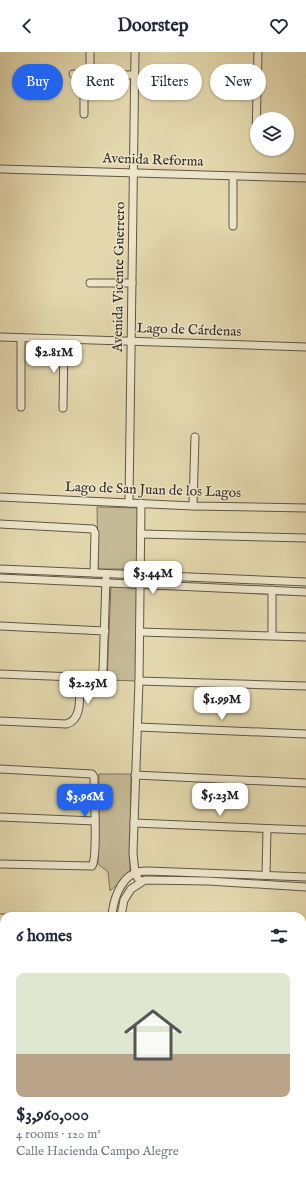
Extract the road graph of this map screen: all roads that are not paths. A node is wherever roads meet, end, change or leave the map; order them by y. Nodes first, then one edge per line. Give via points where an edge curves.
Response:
1 (90, 52) edge
2 (135, 52) edge
3 (258, 52) edge
4 (88, 64) edge
5 (129, 75) edge
6 (134, 75) junction
7 (85, 100) edge
8 (257, 112) edge
9 (84, 114) dead end
10 (0, 169) edge
11 (133, 173) junction
12 (233, 176) junction
13 (306, 178) edge
14 (233, 226) dead end
15 (90, 283) dead end
16 (132, 283) junction
17 (0, 337) edge
18 (22, 338) junction
19 (64, 340) junction
20 (131, 341) junction
21 (306, 347) edge
22 (21, 407) dead end
23 (63, 408) dead end
24 (195, 437) dead end
25 (0, 497) edge
26 (129, 503) junction
27 (141, 503) junction
28 (193, 506) junction
29 (306, 508) edge
30 (0, 524) edge
31 (141, 534) junction
32 (306, 538) edge
33 (0, 569) edge
34 (94, 573) junction
35 (106, 573) junction
36 (142, 575) junction
37 (0, 578) edge
38 (224, 578) junction
39 (306, 582) edge
40 (106, 583) junction
41 (141, 585) junction
42 (224, 588) junction
43 (272, 590) junction
44 (306, 592) edge
45 (0, 626) edge
46 (105, 631) junction
47 (140, 632) junction
48 (272, 635) junction
49 (306, 637) edge
50 (0, 674) edge
51 (79, 678) junction
52 (139, 681) junction
53 (306, 686) edge
54 (0, 721) edge
55 (138, 727) junction
56 (306, 734) edge
57 (0, 769) edge
58 (135, 775) junction
59 (306, 783) edge
60 (0, 818) edge
61 (95, 821) junction
62 (134, 823) junction
63 (267, 829) junction
64 (306, 830) edge
65 (0, 864) edge
66 (135, 873) junction
67 (227, 873) junction
68 (266, 875) junction
69 (306, 877) edge
70 (140, 882) junction
71 (228, 883) junction
72 (306, 887) edge
73 (113, 912) edge
74 (122, 912) edge

1 - 4 street
2 - 6 street, Avenida Vicente Guerrero
3 - 8 street
5 - 6 street
6 - 11 street, Avenida Vicente Guerrero
7 - 9 street
10 - 11 street, Avenida Reforma
11 - 12 street, Avenida Reforma
11 - 16 street, Avenida Vicente Guerrero
12 - 13 street, Avenida Reforma
12 - 14 street
15 - 16 street
16 - 20 street, Avenida Vicente Guerrero
17 - 18 street, Lago de Cárdenas
18 - 19 street, Lago de Cárdenas
18 - 22 street
19 - 20 street, Lago de Cárdenas
19 - 23 street
20 - 21 street, Lago de Cárdenas
20 - 26 street, Avenida Vicente Guerrero
24 - 28 street
25 - 26 street, Lago de San Juan de los Lagos
26 - 27 street, Lago de San Juan de los Lagos
27 - 28 street, Lago de San Juan de los Lagos
27 - 31 street
28 - 29 street, Lago de San Juan de los Lagos
30 - 34 street via 92,529
31 - 32 street
31 - 36 street
33 - 34 street
34 - 35 street
35 - 36 street
35 - 40 street
36 - 38 street
36 - 41 street
37 - 40 street
38 - 39 street
38 - 42 street
40 - 41 street
40 - 46 street
41 - 42 street
41 - 47 street
42 - 43 street
43 - 44 street
43 - 48 street
45 - 46 street
46 - 51 street via 103,670 100,678
47 - 48 street
47 - 52 street
48 - 49 street
50 - 51 street
51 - 54 street via 78,716 73,722 66,724
52 - 53 street
52 - 55 street
55 - 56 street
55 - 58 street
57 - 61 street via 89,772 94,777
58 - 59 street
58 - 62 street
60 - 61 street
61 - 65 street via 94,859 91,866
62 - 63 street
62 - 66 street
63 - 64 street
63 - 68 street
66 - 67 street
66 - 70 street
66 - 73 street via 116,895
67 - 68 street
67 - 71 street
68 - 69 street
70 - 71 street via 150,879
70 - 74 street via 124,900
71 - 72 street

